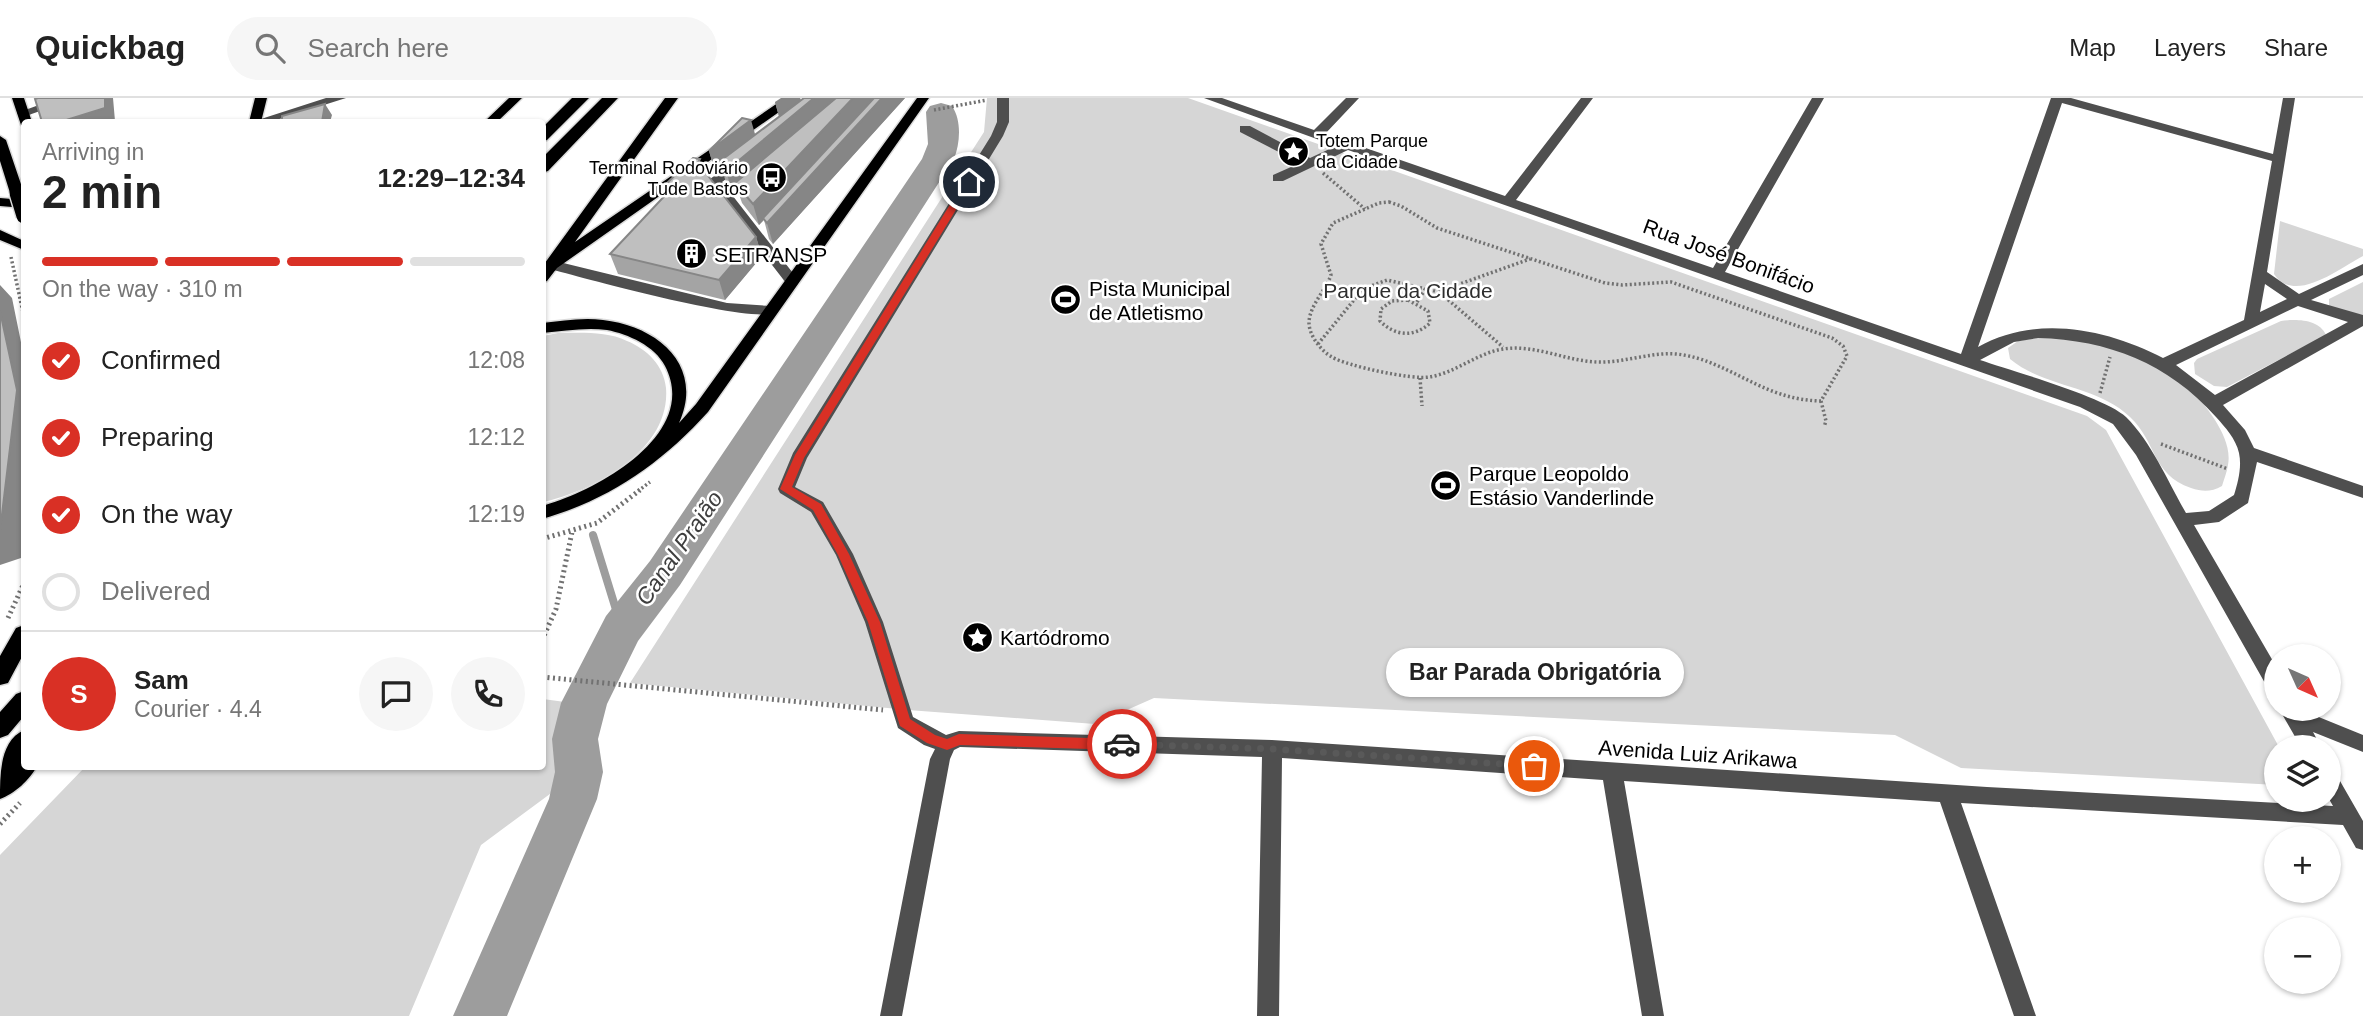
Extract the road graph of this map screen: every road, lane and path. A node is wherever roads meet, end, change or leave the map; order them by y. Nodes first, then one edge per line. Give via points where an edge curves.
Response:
1 (18, 98) edge
2 (71, 98) edge
3 (261, 98) edge
4 (340, 98) edge
5 (516, 98) edge
6 (581, 98) edge
7 (610, 98) edge
8 (672, 98) edge
9 (793, 98) edge
10 (923, 98) edge
11 (1003, 98) edge
12 (1210, 98) edge
13 (1353, 98) edge
14 (1587, 98) edge
15 (1818, 98) edge
16 (2057, 98) edge
17 (2289, 98) edge
18 (25, 118) edge
19 (258, 119) edge
20 (267, 119) edge
21 (493, 119) edge
22 (546, 133) edge
23 (1317, 134) junction
24 (0, 140) edge
25 (1349, 145) junction
26 (759, 148) edge
27 (2278, 159) junction
28 (1310, 163) junction
29 (546, 164) edge
30 (21, 199) edge
31 (1508, 201) junction
32 (0, 202) edge
33 (1365, 209) junction
34 (2, 235) edge
35 (21, 244) edge
36 (1530, 259) junction
37 (2363, 269) edge
38 (547, 271) edge
39 (2260, 274) junction
40 (1716, 276) junction
41 (790, 280) junction
42 (1426, 288) junction
43 (1439, 292) junction
44 (2299, 301) junction
45 (1416, 302) junction
46 (21, 306) edge
47 (770, 311) junction
48 (2363, 321) edge
49 (2251, 324) junction
50 (546, 328) edge
51 (1974, 337) junction
52 (2114, 343) junction
53 (1318, 344) junction
54 (1994, 344) junction
55 (1503, 347) junction
56 (1965, 363) junction
57 (2164, 364) junction
58 (1420, 378) junction
59 (1821, 401) junction
60 (2214, 402) junction
61 (1422, 406) dead end
62 (2095, 408) junction
63 (1824, 427) dead end
64 (2128, 431) junction
65 (2247, 452) junction
66 (648, 457) junction
67 (2248, 477) junction
68 (2363, 492) edge
69 (546, 512) edge
70 (2184, 520) junction
71 (572, 532) dead end
72 (21, 590) edge
73 (8, 618) dead end
74 (546, 631) edge
75 (21, 639) edge
76 (2264, 663) edge
77 (0, 677) edge
78 (546, 677) edge
79 (21, 704) edge
80 (2310, 721) edge
81 (905, 722) junction
82 (0, 728) edge
83 (953, 742) junction
84 (21, 744) edge
85 (2363, 744) edge
86 (1272, 749) junction
87 (0, 769) edge
88 (21, 770) edge
89 (1612, 771) junction
90 (0, 788) edge
91 (1947, 792) junction
92 (2341, 802) edge
93 (2349, 816) junction
94 (2363, 841) edge
95 (891, 1016) edge
96 (1268, 1016) edge
97 (1653, 1016) edge
98 (2025, 1016) edge

1 - 18 main road
2 - 18 street
3 - 19 main road
4 - 20 street
5 - 21 main road
6 - 22 highway
7 - 29 highway
8 - 38 main road
9 - 38 main road
10 - 41 main road
11 - 81 street via 1003,122 997,136 799,457 786,489 817,507 844,554 874,622
12 - 23 street, Rua José Bonifácio
13 - 23 street
14 - 31 street
15 - 40 street
16 - 27 street
16 - 51 street
17 - 27 street
23 - 25 street, Rua José Bonifácio
24 - 30 main road
25 - 28 street
25 - 31 street, Rua José Bonifácio
26 - 41 street via 714,181 763,234
27 - 39 street
28 - 28 street via 1283,175 1245,129
28 - 33 path
30 - 32 main road
31 - 40 street, Rua José Bonifácio
33 - 36 path via 1396,203 1437,228
33 - 53 path via 1333,223 1322,238 1331,279 1308,318
34 - 35 main road
34 - 46 path
36 - 43 path
36 - 59 path via 1613,285 1671,282 1832,338 1847,356
37 - 44 street
38 - 47 street via 727,308
39 - 44 street
39 - 49 street
40 - 56 street, Rua José Bonifácio
41 - 47 main road
42 - 43 path
42 - 45 path
42 - 53 path via 1393,280 1371,284
43 - 55 path
44 - 48 street
44 - 49 street
45 - 45 path via 1385,304 1380,321 1391,331 1419,332 1431,317
47 - 66 main road via 702,408
48 - 60 street
49 - 57 street
50 - 66 main road via 606,325 639,334 663,351 678,374 680,401 669,430
51 - 54 street
51 - 56 street
52 - 54 street via 2085,335 2035,332
52 - 57 street
52 - 62 path
53 - 58 path via 1331,357
54 - 56 street
55 - 58 path
55 - 59 path via 1598,362 1651,354 1683,355 1776,397
56 - 62 street, Rua José Bonifácio
57 - 60 street
58 - 61 path
59 - 63 path
60 - 65 street
62 - 64 street, Rua José Bonifácio via 2119,420
64 - 67 path
64 - 70 street, Rua José Bonifácio
65 - 67 street
65 - 68 street
66 - 69 main road via 597,494
67 - 70 street via 2242,499 2213,517
70 - 76 street, Rua José Bonifácio
71 - 74 path via 556,609
72 - 73 path
75 - 77 highway
78 - 81 path via 888,711
79 - 82 highway
80 - 85 street
81 - 83 street via 931,739
83 - 86 street, Avenida Luiz Arikawa
83 - 95 street via 940,759
84 - 87 highway
86 - 89 street, Avenida Luiz Arikawa
86 - 96 street
88 - 90 highway
89 - 91 street, Avenida Luiz Arikawa
89 - 97 street
91 - 93 street, Avenida Luiz Arikawa
91 - 98 street
92 - 93 street
93 - 94 street

